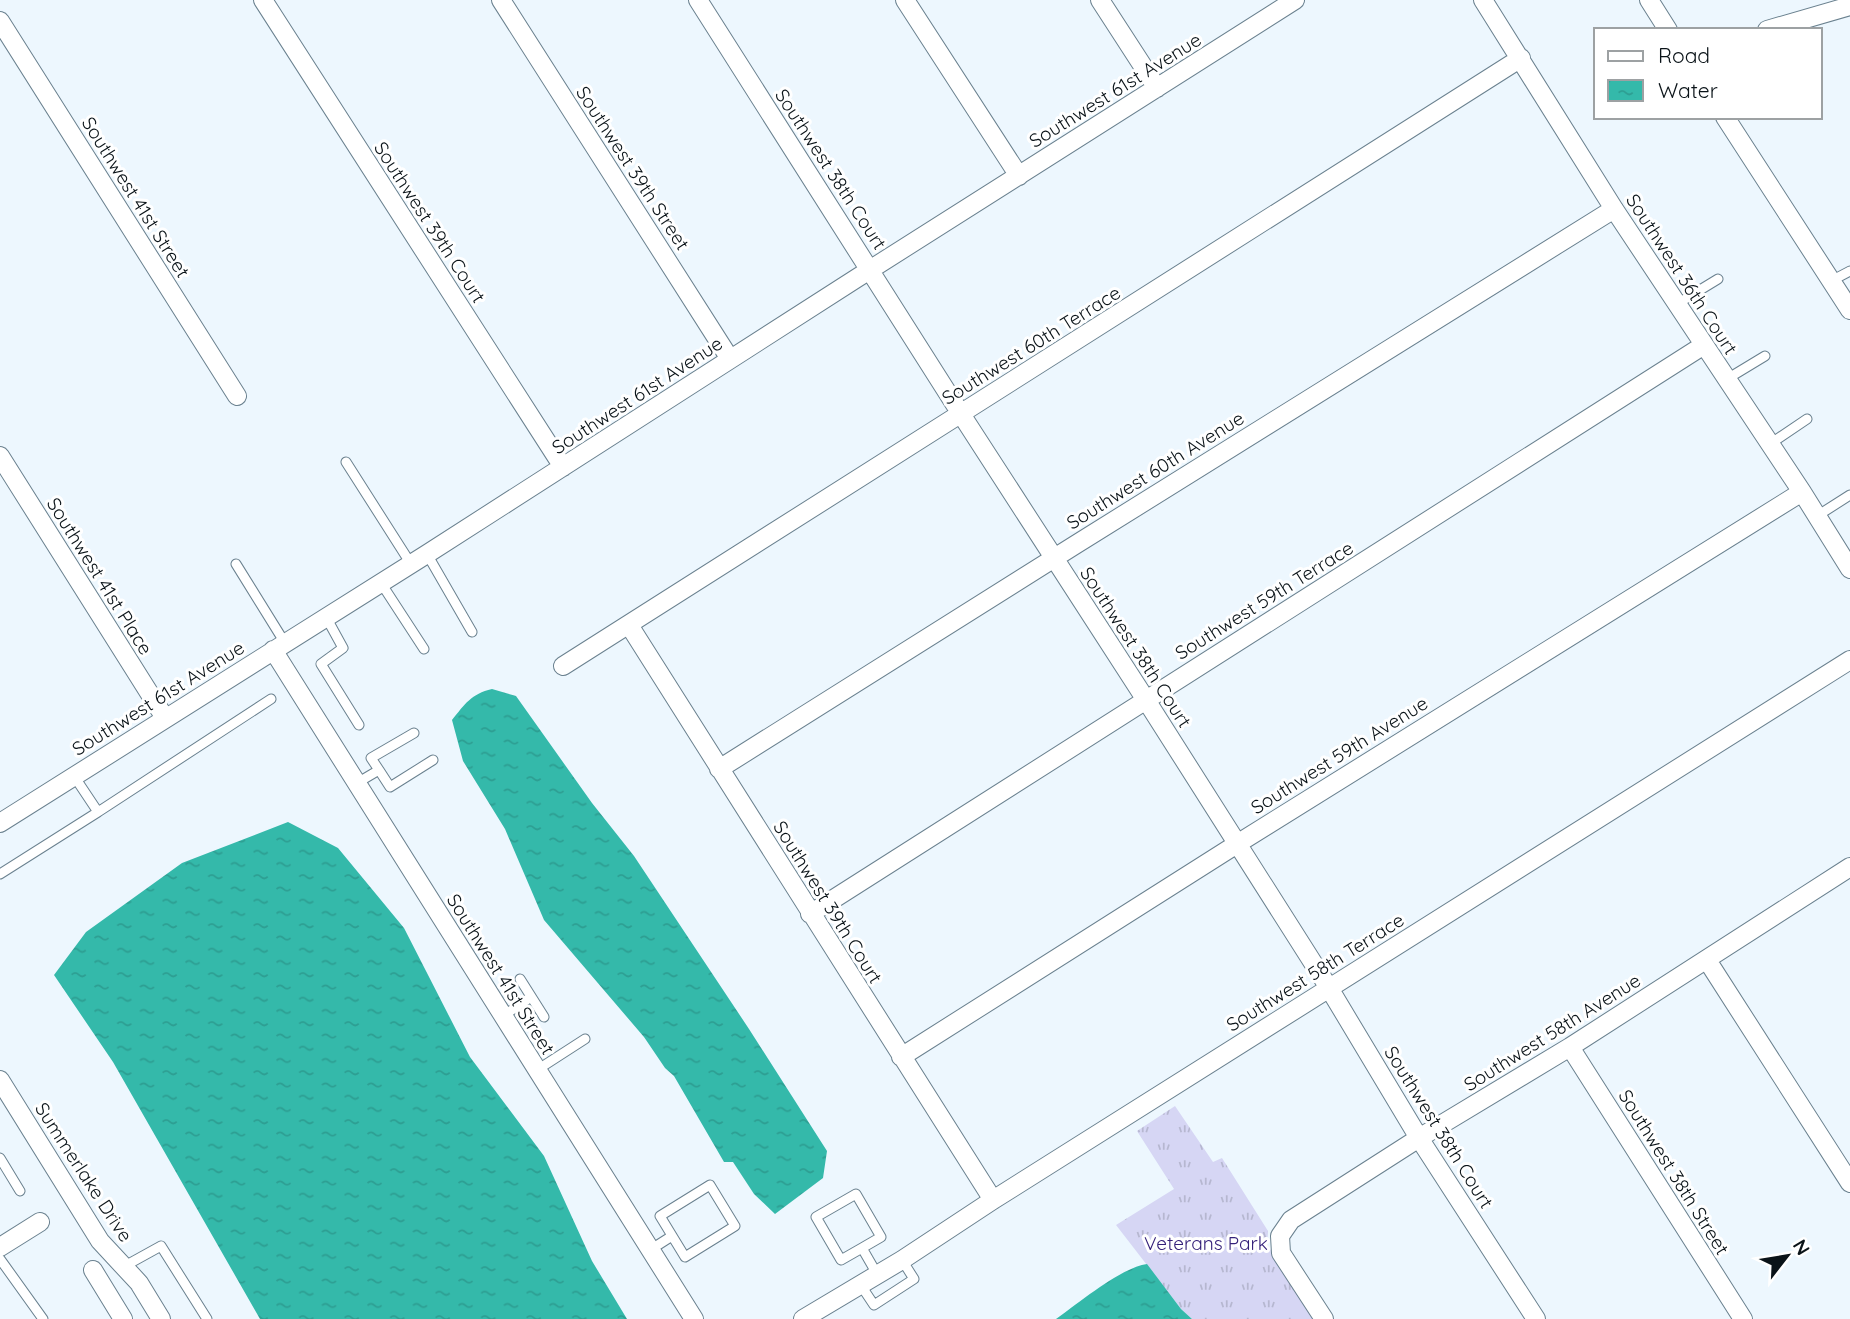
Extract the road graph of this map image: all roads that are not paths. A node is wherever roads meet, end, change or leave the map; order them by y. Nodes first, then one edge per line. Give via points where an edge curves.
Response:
1 (263, 0) edge
2 (501, 0) edge
3 (698, 0) edge
4 (905, 0) edge
5 (1100, 0) edge
6 (1483, 0) edge
7 (1649, 0) edge
8 (1292, 1) edge
9 (1850, 6) edge
10 (0, 21) edge
11 (1667, 28) edge
12 (1774, 28) edge
13 (1521, 58) junction
14 (1157, 88) junction
15 (1726, 119) edge
16 (1019, 176) junction
17 (1614, 209) junction
18 (870, 270) junction
19 (1850, 271) edge
20 (1718, 279) dead end
21 (1831, 281) junction
22 (1677, 304) junction
23 (1850, 310) edge
24 (1704, 345) junction
25 (1765, 356) dead end
26 (730, 359) junction
27 (1727, 379) junction
28 (237, 397) dead end
29 (961, 414) junction
30 (1807, 419) dead end
31 (1770, 444) junction
32 (0, 456) edge
33 (346, 462) dead end
34 (563, 467) junction
35 (1802, 492) junction
36 (1850, 495) edge
37 (1817, 516) junction
38 (427, 554) junction
39 (1054, 558) junction
40 (1847, 558) edge
41 (236, 564) dead end
42 (411, 564) junction
43 (381, 583) junction
44 (326, 617) junction
45 (629, 625) junction
46 (472, 632) dead end
47 (279, 646) junction
48 (424, 649) dead end
49 (1850, 660) edge
50 (563, 666) dead end
51 (271, 699) dead end
52 (1146, 700) junction
53 (165, 718) junction
54 (359, 725) dead end
55 (414, 733) dead end
56 (433, 760) dead end
57 (719, 769) junction
58 (379, 770) junction
59 (74, 776) junction
60 (357, 783) junction
61 (98, 812) junction
62 (0, 823) edge
63 (1237, 844) junction
64 (1849, 870) edge
65 (0, 874) edge
66 (810, 914) junction
67 (1707, 960) junction
68 (520, 979) dead end
69 (1329, 988) junction
70 (531, 997) junction
71 (503, 1016) junction
72 (544, 1017) dead end
73 (585, 1039) dead end
74 (1570, 1047) junction
75 (901, 1057) junction
76 (537, 1070) junction
77 (0, 1080) edge
78 (1419, 1138) junction
79 (0, 1158) edge
80 (1850, 1183) edge
81 (20, 1191) dead end
82 (993, 1200) junction
83 (40, 1222) dead end
84 (672, 1236) junction
85 (0, 1247) edge
86 (862, 1248) junction
87 (650, 1250) junction
88 (0, 1259) edge
89 (902, 1260) junction
90 (124, 1267) junction
91 (93, 1270) dead end
92 (877, 1274) junction
93 (860, 1284) junction
94 (807, 1318) edge
95 (43, 1319) edge
96 (123, 1319) edge
97 (161, 1319) edge
98 (207, 1319) edge
99 (694, 1319) edge
100 (1324, 1319) edge
101 (1536, 1319) edge
102 (1743, 1319) edge

1 - 34 street, Southwest 39th Court
2 - 26 street, Southwest 39th Street
3 - 18 street, Southwest 38th Court
4 - 16 street
5 - 14 street
6 - 13 street, Southwest 36th Court
7 - 11 street
8 - 14 street, Southwest 61st Avenue
9 - 12 street
10 - 28 street, Southwest 41st Street
13 - 17 street, Southwest 36th Court
13 - 29 street, Southwest 60th Terrace
14 - 16 street, Southwest 61st Avenue
15 - 21 street
16 - 18 street, Southwest 61st Avenue
17 - 22 street, Southwest 36th Court
17 - 39 street, Southwest 60th Avenue
18 - 26 street, Southwest 61st Avenue
18 - 29 street, Southwest 38th Court
19 - 21 lane
20 - 22 lane
21 - 23 street
22 - 24 street, Southwest 36th Court
24 - 27 street, Southwest 36th Court
24 - 52 street, Southwest 59th Terrace
25 - 27 lane
26 - 34 street, Southwest 61st Avenue
27 - 31 street, Southwest 36th Court
29 - 39 street, Southwest 38th Court
29 - 45 street, Southwest 60th Terrace
30 - 31 lane
31 - 35 street, Southwest 36th Court
32 - 53 street, Southwest 41st Place
33 - 42 lane
34 - 38 street, Southwest 61st Avenue
35 - 37 street, Southwest 36th Court
35 - 63 street, Southwest 59th Avenue
36 - 37 lane
37 - 40 street, Southwest 36th Court
38 - 42 street, Southwest 61st Avenue
38 - 46 lane
39 - 52 street, Southwest 38th Court
39 - 57 street, Southwest 60th Avenue
41 - 47 lane
42 - 43 street, Southwest 61st Avenue
43 - 44 street, Southwest 61st Avenue
43 - 48 lane
44 - 47 street, Southwest 61st Avenue
44 - 54 lane via 343,648 321,664
45 - 50 street, Southwest 60th Terrace
45 - 57 street, Southwest 39th Court
47 - 53 street, Southwest 61st Avenue
47 - 60 street, Southwest 41st Street
49 - 69 street, Southwest 58th Terrace
51 - 61 lane
52 - 63 street, Southwest 38th Court
52 - 66 street, Southwest 59th Terrace
53 - 59 street, Southwest 61st Avenue
55 - 58 lane via 371,758
56 - 58 lane via 390,787
57 - 66 street, Southwest 39th Court
58 - 60 lane
59 - 61 lane
59 - 62 street, Southwest 61st Avenue
60 - 71 street, Southwest 41st Street
61 - 65 lane
63 - 69 street, Southwest 38th Court
63 - 75 street, Southwest 59th Avenue
64 - 67 street, Southwest 58th Avenue
66 - 75 street, Southwest 39th Court
67 - 74 street, Southwest 58th Avenue
67 - 80 street
68 - 70 lane
69 - 78 street, Southwest 38th Court
69 - 82 street, Southwest 58th Terrace
70 - 71 lane
70 - 72 lane
71 - 76 street, Southwest 41st Street
73 - 76 lane
74 - 78 street, Southwest 58th Avenue
74 - 102 street, Southwest 38th Street
75 - 82 street, Southwest 39th Court
76 - 87 street, Southwest 41st Street
77 - 90 street, Summerlake Drive via 100,1241
78 - 100 street, Southwest 58th Avenue via 1291,1220 1280,1236 1281,1253
78 - 101 street, Southwest 38th Court
79 - 81 lane
82 - 89 street, Southwest 58th Terrace
83 - 85 street
84 - 84 lane via 660,1216 710,1185 735,1226 685,1257
84 - 87 lane
86 - 86 lane via 841,1261 816,1217 856,1194 881,1237
86 - 92 lane
87 - 99 street, Southwest 41st Street
88 - 95 lane
89 - 92 street, Southwest 58th Terrace
89 - 93 lane via 914,1279 874,1305
90 - 97 street, Summerlake Drive
90 - 98 lane via 161,1246
91 - 96 street
92 - 93 street, Southwest 58th Terrace
93 - 94 street, Southwest 58th Terrace

